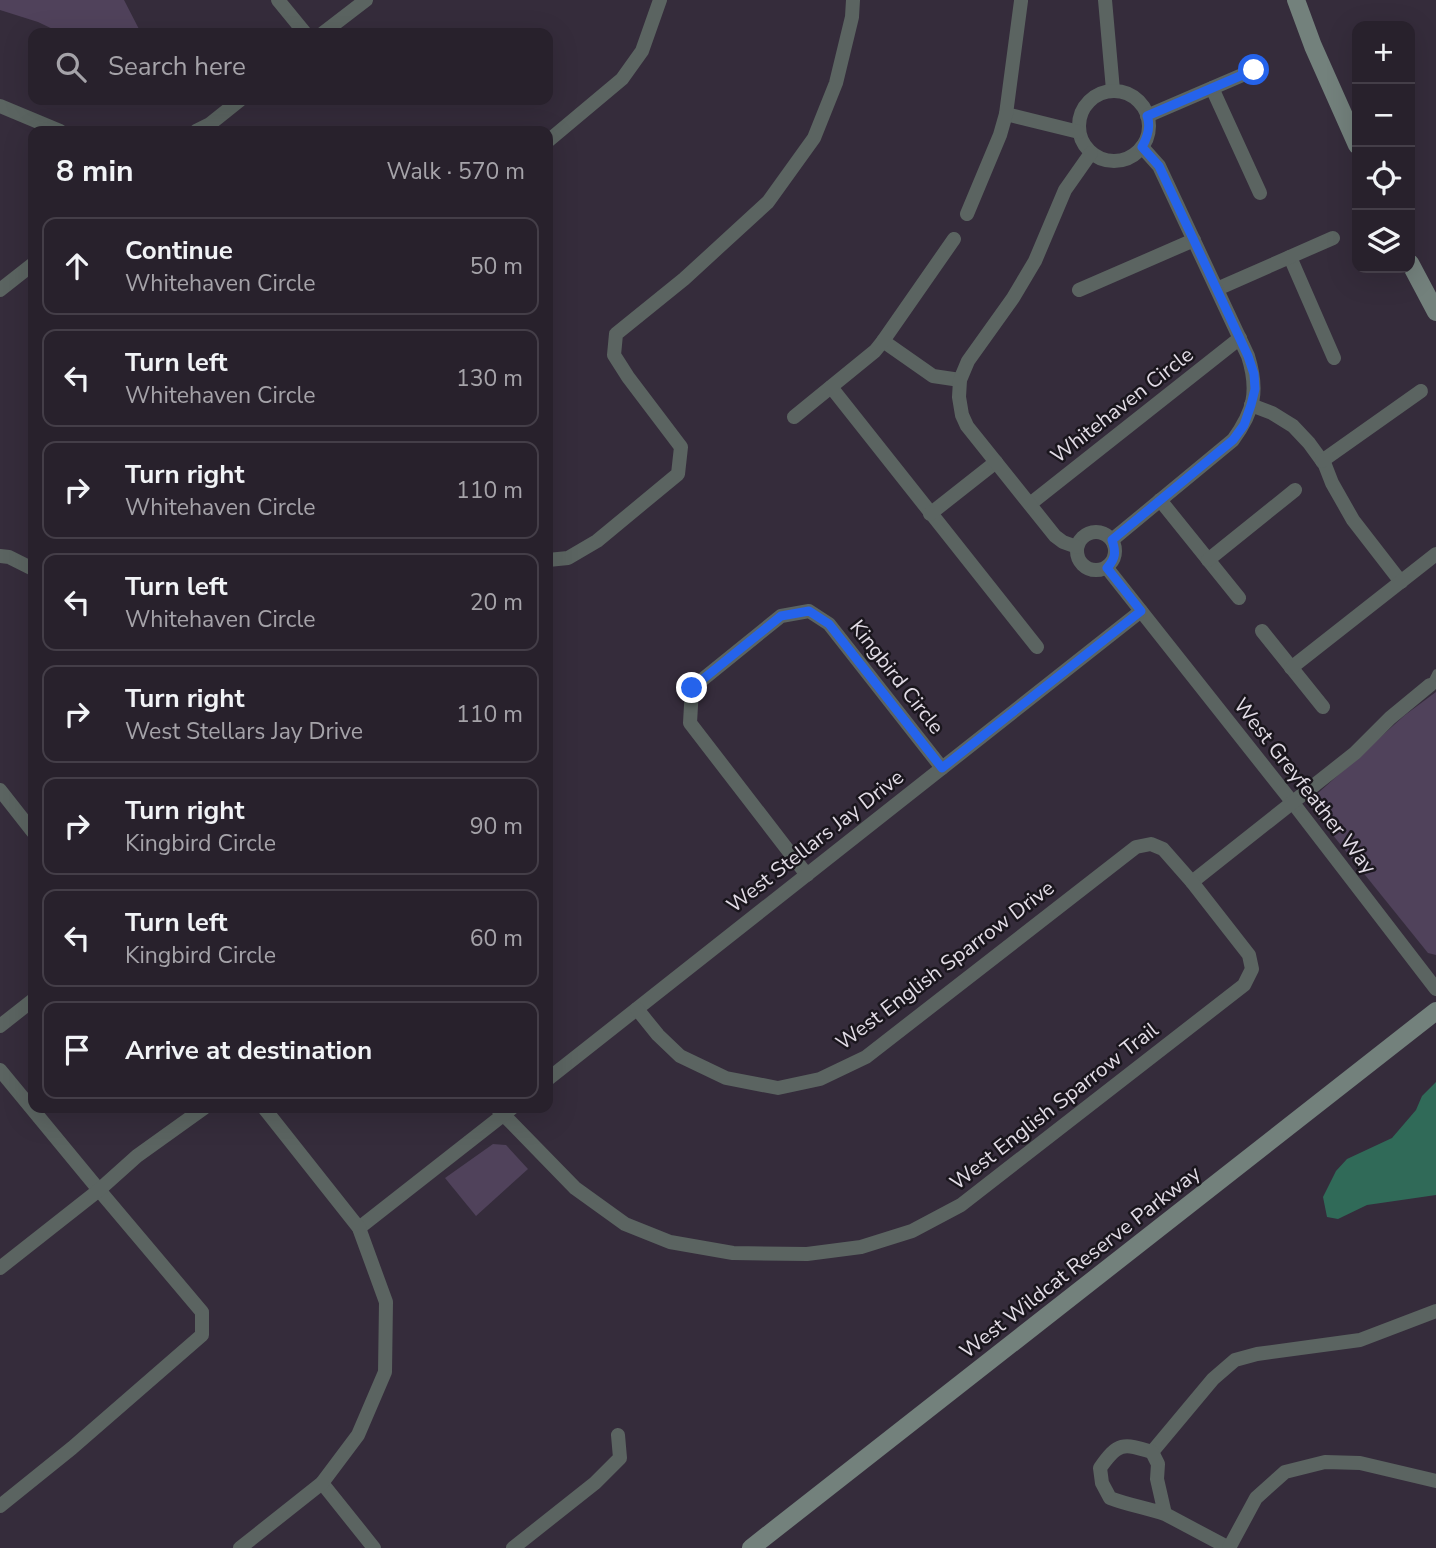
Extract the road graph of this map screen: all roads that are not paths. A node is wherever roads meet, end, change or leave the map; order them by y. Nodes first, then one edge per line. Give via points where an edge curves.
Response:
1 (278, 0) edge
2 (366, 0) edge
3 (660, 0) edge
4 (853, 0) edge
5 (1105, 0) edge
6 (1296, 0) edge
7 (1021, 1) edge
8 (301, 28) edge
9 (330, 28) edge
10 (1254, 70) dead end
11 (1212, 88) junction
12 (1113, 90) junction
13 (234, 105) edge
14 (0, 106) edge
15 (1006, 114) junction
16 (1147, 116) junction
17 (49, 126) edge
18 (206, 126) edge
19 (1079, 132) junction
20 (1352, 134) edge
21 (553, 137) edge
22 (1142, 147) junction
23 (1091, 153) junction
24 (1260, 193) dead end
25 (967, 214) dead end
26 (1333, 238) dead end
27 (954, 239) dead end
28 (1194, 240) junction
29 (1290, 257) junction
30 (28, 268) edge
31 (1415, 272) edge
32 (1217, 289) junction
33 (0, 290) edge
34 (1079, 290) dead end
35 (1436, 312) edge
36 (1240, 338) junction
37 (883, 341) junction
38 (1334, 358) dead end
39 (960, 380) junction
40 (831, 387) junction
41 (1421, 391) dead end
42 (1251, 405) junction
43 (794, 417) dead end
44 (1322, 461) junction
45 (996, 462) junction
46 (1295, 490) dead end
47 (1160, 500) junction
48 (1030, 505) junction
49 (930, 514) junction
50 (1112, 540) junction
51 (1077, 547) junction
52 (1436, 554) edge
53 (0, 556) edge
54 (553, 560) edge
55 (1208, 560) junction
56 (28, 566) edge
57 (1107, 568) junction
58 (1401, 582) junction
59 (1239, 598) dead end
60 (1141, 611) junction
61 (1262, 632) dead end
62 (1037, 647) dead end
63 (1291, 667) junction
64 (1433, 679) edge
65 (1322, 707) dead end
66 (942, 768) junction
67 (0, 790) edge
68 (1293, 803) junction
69 (28, 826) edge
70 (807, 875) junction
71 (1192, 882) junction
72 (1436, 989) edge
73 (28, 1004) edge
74 (637, 1009) junction
75 (1436, 1011) edge
76 (0, 1026) edge
77 (0, 1070) edge
78 (553, 1075) edge
79 (28, 1104) edge
80 (35, 1113) edge
81 (197, 1113) edge
82 (268, 1113) edge
83 (500, 1113) edge
84 (507, 1113) edge
85 (99, 1190) junction
86 (359, 1228) junction
87 (0, 1268) edge
88 (1436, 1311) edge
89 (618, 1435) dead end
90 (1152, 1452) junction
91 (1436, 1481) edge
92 (321, 1483) junction
93 (0, 1506) edge
94 (1165, 1514) junction
95 (240, 1548) edge
96 (374, 1548) edge
97 (513, 1548) edge
98 (751, 1548) edge
99 (1229, 1548) edge

1 - 8 street
2 - 9 street
3 - 21 street via 642,51 622,79
4 - 54 street via 836,83 814,138 768,202 616,334 614,355 681,447 678,474 597,541 568,558
5 - 12 street
6 - 20 main road
7 - 15 street
10 - 11 street
11 - 16 street
11 - 24 street
12 - 16 street via 1128,93 1143,104
12 - 19 street via 1091,99 1080,114
13 - 18 street
14 - 17 street
15 - 19 street
15 - 25 street
16 - 22 street via 1147,139
19 - 23 street
22 - 23 street via 1118,161
22 - 28 street via 1159,166
23 - 39 street via 1065,190 1035,261
26 - 29 street
27 - 37 street
28 - 32 street
28 - 34 street
29 - 32 street
29 - 38 street
30 - 33 street
31 - 35 main road
32 - 36 street
36 - 42 street via 1254,374
36 - 48 street, Whitehaven Circle
37 - 39 street via 933,376
37 - 40 street
39 - 45 street via 962,415
40 - 43 street
40 - 49 street
41 - 44 street
42 - 44 street via 1293,426
42 - 47 street via 1233,440
44 - 58 street via 1353,520
45 - 48 street
45 - 49 street
46 - 55 street
47 - 50 street
47 - 55 street
48 - 51 street via 1055,536
49 - 62 street
50 - 51 street via 1098,532 1082,538
50 - 57 street via 1116,552
51 - 57 street via 1080,563 1087,569
52 - 58 street
53 - 56 street
55 - 59 street
57 - 60 street
58 - 63 street
60 - 66 street, West Stellars Jay Drive
60 - 68 street, West Greyfeather Way
61 - 63 street
63 - 65 street
64 - 68 street via 1356,753
66 - 70 street, West Stellars Jay Drive
66 - 70 street, Kingbird Circle via 829,624 809,611 781,616 692,688 690,723
67 - 69 street
68 - 71 street
68 - 72 street, West Greyfeather Way
70 - 74 street, West Stellars Jay Drive
71 - 74 street, West English Sparrow Drive via 1163,849 1151,844 1136,846 866,1057 820,1079 778,1087 726,1078 680,1056
71 - 84 street, West English Sparrow Trail via 1249,955 1252,969 1244,985 961,1205 912,1231 861,1247 807,1255 733,1253 670,1242 625,1224 575,1188
73 - 76 street
74 - 78 street, West Stellars Jay Drive
75 - 98 main road, West Wildcat Reserve Parkway
77 - 79 street
80 - 85 street
81 - 85 street
82 - 86 street
83 - 86 street
85 - 87 street
85 - 93 street via 202,1312 202,1335
86 - 92 street via 386,1302 385,1372 358,1435
88 - 90 street via 1360,1340 1235,1360 1213,1379
89 - 97 street via 620,1458
90 - 94 street
90 - 94 street via 1118,1447 1100,1468 1102,1483 1110,1498
91 - 99 street via 1360,1464 1325,1462 1285,1472 1256,1498
92 - 95 street
92 - 96 street
94 - 99 street

